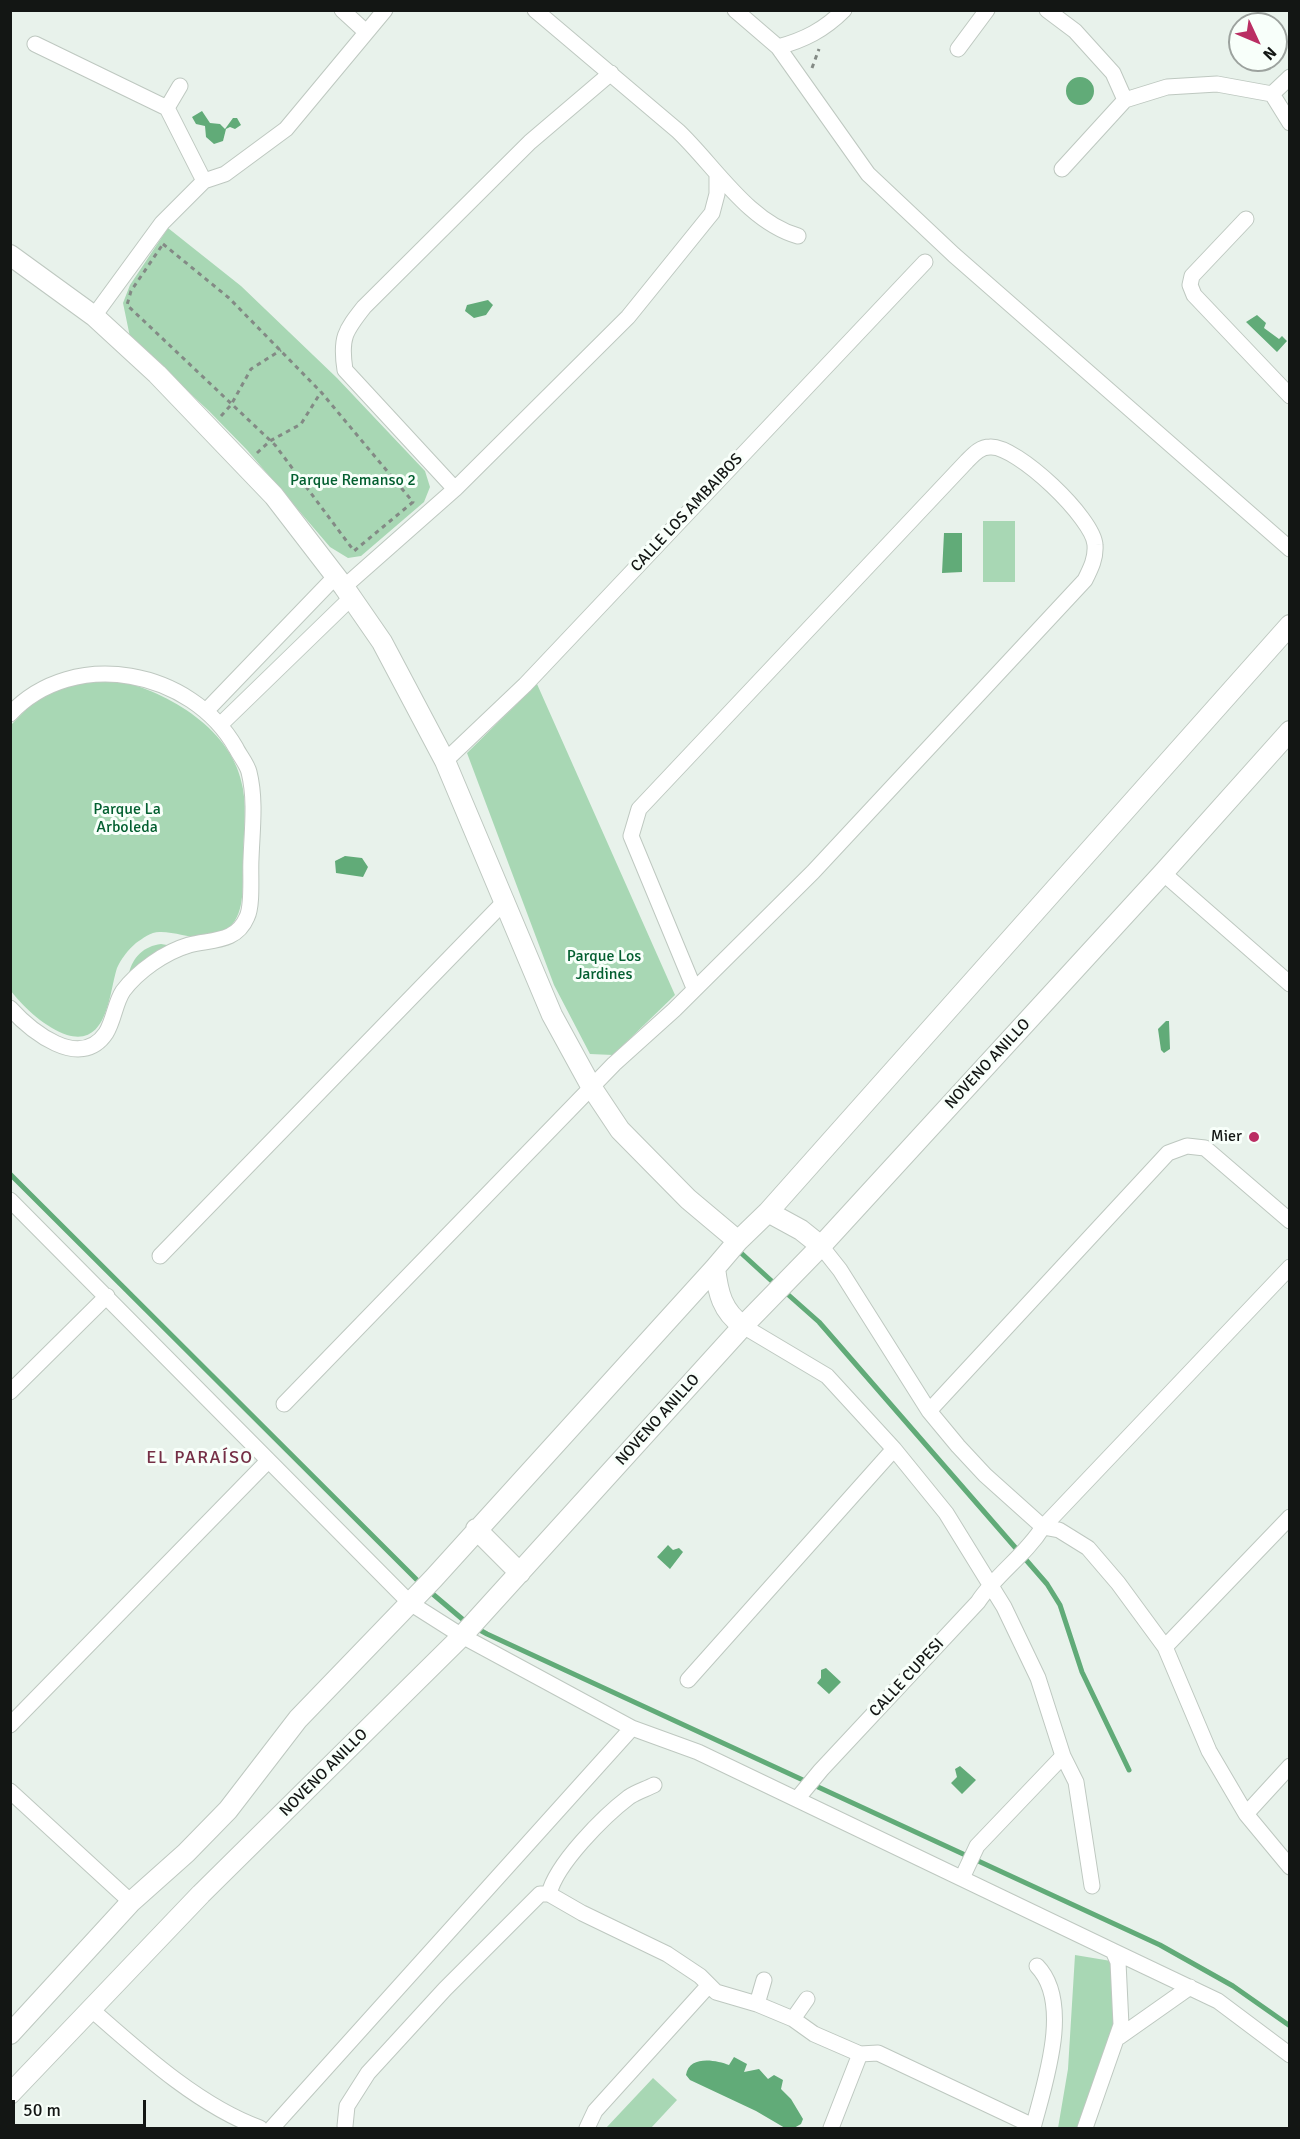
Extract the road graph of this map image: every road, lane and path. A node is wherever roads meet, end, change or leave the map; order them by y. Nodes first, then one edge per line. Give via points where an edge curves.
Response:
1 (342, 10) edge
2 (385, 10) edge
3 (536, 10) edge
4 (735, 10) edge
5 (844, 10) edge
6 (987, 10) edge
7 (1047, 10) edge
8 (831, 23) junction
9 (366, 32) junction
10 (35, 44) dead end
11 (778, 47) junction
12 (958, 49) dead end
13 (611, 73) junction
14 (1290, 77) edge
15 (180, 86) dead end
16 (808, 89) junction
17 (1272, 94) junction
18 (1125, 100) junction
19 (167, 108) junction
20 (1290, 123) edge
21 (1062, 169) dead end
22 (717, 176) junction
23 (204, 180) junction
24 (1246, 219) dead end
25 (798, 236) dead end
26 (10, 255) edge
27 (925, 262) dead end
28 (94, 316) junction
29 (280, 350) junction
30 (321, 392) junction
31 (1290, 396) edge
32 (231, 405) junction
33 (270, 441) junction
34 (455, 489) junction
35 (1290, 549) edge
36 (344, 588) junction
37 (1290, 625) edge
38 (206, 711) junction
39 (10, 714) edge
40 (220, 725) junction
41 (1290, 731) edge
42 (445, 761) junction
43 (1163, 873) junction
44 (506, 900) junction
45 (1290, 984) edge
46 (694, 988) junction
47 (10, 1008) edge
48 (592, 1088) junction
49 (10, 1200) edge
50 (768, 1212) junction
51 (1290, 1221) edge
52 (738, 1241) junction
53 (821, 1246) junction
54 (160, 1256) dead end
55 (1290, 1267) edge
56 (715, 1268) junction
57 (107, 1296) junction
58 (743, 1326) junction
59 (10, 1392) edge
60 (284, 1404) dead end
61 (929, 1411) junction
62 (894, 1449) junction
63 (267, 1462) junction
64 (1290, 1517) edge
65 (1042, 1527) junction
66 (476, 1529) junction
67 (520, 1573) junction
68 (990, 1584) junction
69 (420, 1592) junction
70 (470, 1627) junction
71 (1165, 1647) junction
72 (688, 1680) dead end
73 (10, 1725) edge
74 (632, 1728) junction
75 (1064, 1756) junction
76 (1290, 1766) edge
77 (654, 1785) dead end
78 (10, 1791) edge
79 (797, 1799) junction
80 (1245, 1814) junction
81 (1290, 1867) edge
82 (962, 1878) junction
83 (1092, 1886) dead end
84 (549, 1894) junction
85 (131, 1902) junction
86 (1113, 1951) junction
87 (1037, 1966) dead end
88 (764, 1980) dead end
89 (709, 1985) junction
90 (1190, 1987) junction
91 (807, 1999) dead end
92 (757, 2004) junction
93 (92, 2010) junction
94 (793, 2019) junction
95 (10, 2034) edge
96 (1119, 2037) junction
97 (860, 2054) junction
98 (1290, 2055) edge
99 (10, 2094) edge
100 (345, 2126) dead end
101 (1033, 2127) edge
102 (260, 2128) edge
103 (272, 2128) edge
104 (587, 2128) edge
105 (831, 2128) edge
106 (1085, 2128) edge

1 - 9 street
2 - 9 street
3 - 13 street
4 - 11 street
5 - 8 street
6 - 12 street
7 - 18 street via 1075,31 1113,73
8 - 11 street via 804,40
8 - 16 path via 812,66
9 - 23 street via 286,129 225,174
10 - 19 street
11 - 16 street
13 - 22 street via 678,130
13 - 34 street via 522,150 364,307 345,332 345,370
14 - 17 street
15 - 19 street
16 - 35 street via 868,174 954,255
17 - 18 street via 1218,84 1167,87
17 - 20 street
18 - 21 street
19 - 23 street
22 - 25 street via 777,230
22 - 34 street via 712,213 628,317
23 - 28 street via 162,223
24 - 31 street via 1192,276 1190,285 1194,295
26 - 28 street
27 - 42 street, CALLE LOS AMBAIBOS via 525,685
28 - 36 street via 157,374 274,496
29 - 30 path
29 - 32 path via 251,369
29 - 32 path via 229,298 163,244 131,291 127,305
30 - 33 path via 301,424
30 - 33 path via 413,502 354,551
32 - 33 path
34 - 36 street
36 - 38 street
36 - 40 street
36 - 42 street via 381,642
37 - 50 street
38 - 39 street via 153,682 129,674 102,674 74,676 47,685
38 - 40 street
40 - 47 street via 249,771 253,814 248,915 239,931 224,940 189,945 162,956 122,992 114,1020 104,1036 87,1047 66,1048 48,1041
41 - 43 street, NOVENO ANILLO
42 - 44 street
43 - 45 street
43 - 53 street, NOVENO ANILLO
44 - 48 street via 552,1015
44 - 54 street
46 - 46 street via 813,872 1084,580 1094,561 1095,542 1072,505 1007,451 991,446 978,450 639,809 631,836
46 - 48 street
48 - 52 street via 620,1130 688,1199
48 - 60 street
49 - 57 street
50 - 52 street
50 - 53 street
51 - 61 street via 1205,1148 1187,1146 1168,1153
52 - 56 street
53 - 58 street, NOVENO ANILLO
53 - 61 street
55 - 65 street, CALLE CUPESI
56 - 58 street via 721,1303
56 - 66 street
57 - 59 street
57 - 63 street
58 - 62 street via 827,1376
58 - 67 street, NOVENO ANILLO
61 - 65 street via 985,1475
62 - 68 street via 946,1513
62 - 72 street
63 - 69 street
63 - 73 street
64 - 71 street
65 - 68 street, CALLE CUPESI via 1012,1567
65 - 71 street via 1059,1530 1088,1548
66 - 67 street
66 - 69 street
67 - 70 street, NOVENO ANILLO
68 - 75 street via 1034,1668
68 - 79 street, CALLE CUPESI via 978,1602
69 - 70 street
69 - 85 street via 298,1719 228,1810
70 - 74 street
70 - 93 street, NOVENO ANILLO via 201,1894
71 - 80 street via 1209,1751
74 - 79 street via 698,1752
74 - 103 street
75 - 82 street via 977,1846
75 - 83 street via 1076,1782
76 - 80 street
77 - 84 street via 630,1796 594,1831 552,1879
78 - 85 street
79 - 82 street
80 - 81 street
82 - 86 street
84 - 89 street via 667,1954
84 - 100 street via 540,1894 510,1922 368,2073 347,2106
85 - 95 street
86 - 90 street
86 - 96 street via 1118,1962
87 - 101 street via 1054,1995 1054,2023 1048,2072
88 - 92 street
89 - 92 street via 716,1992
89 - 104 street via 595,2111
90 - 96 street
90 - 98 street via 1218,2001
91 - 94 street
92 - 94 street
93 - 99 street, NOVENO ANILLO
93 - 102 street via 143,2054 232,2118
94 - 97 street via 814,2034
96 - 106 street
97 - 101 street via 878,2053
97 - 105 street

